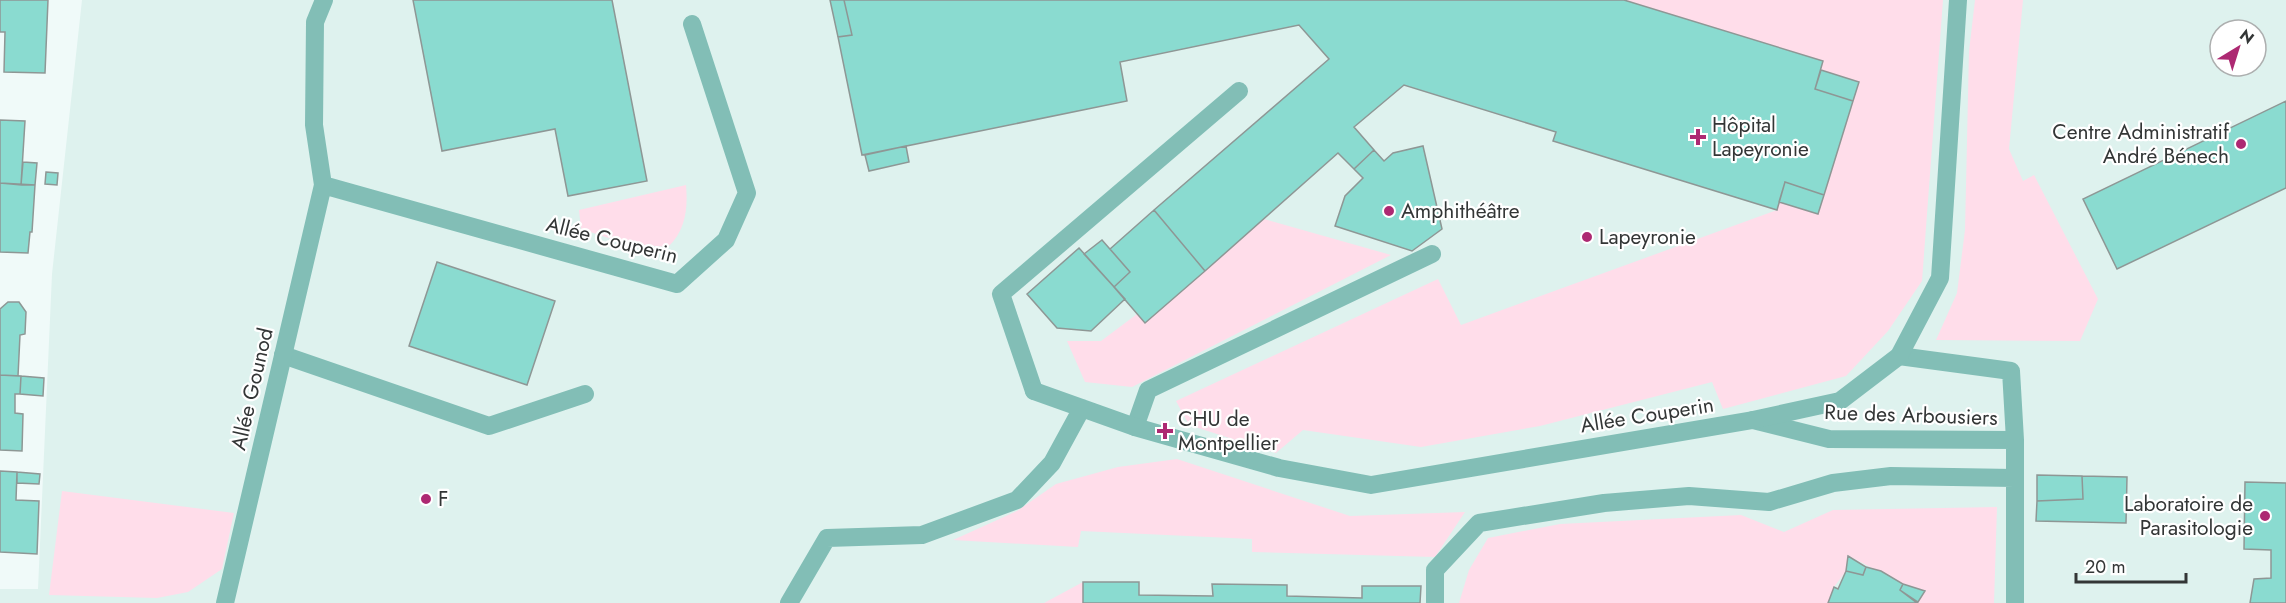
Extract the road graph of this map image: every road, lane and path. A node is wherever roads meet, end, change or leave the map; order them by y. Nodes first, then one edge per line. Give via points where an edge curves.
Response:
1 (324, 0) edge
2 (1958, 0) edge
3 (692, 24) dead end
4 (1239, 91) dead end
5 (322, 185) junction
6 (1432, 254) dead end
7 (283, 355) junction
8 (1899, 356) junction
9 (585, 394) dead end
10 (1082, 408) junction
11 (1753, 420) junction
12 (1135, 427) junction
13 (2015, 440) junction
14 (2014, 478) junction
15 (225, 603) edge
16 (789, 603) edge
17 (1435, 603) edge
18 (2015, 603) edge

1 - 5 street via 315,22 314,125
2 - 8 street, Allée Couperin via 1940,278
3 - 5 street, Allée Couperin via 747,193 726,240 678,284
4 - 10 street, Allée Couperin via 1000,294 1034,391
5 - 7 street, Allée Gounod
6 - 12 street via 1148,390
7 - 9 street via 489,426
7 - 15 street, Allée Gounod
8 - 11 street, Allée Couperin via 1840,401
8 - 13 street via 2011,371
10 - 12 street, Allée Couperin
10 - 16 street via 1052,463 1017,500 922,535 827,538
11 - 12 street, Allée Couperin via 1371,485 1279,468
11 - 13 street, Rue des Arbousiers via 1829,439
13 - 14 street, Rue des Arbousiers
14 - 17 street via 1891,476 1833,483 1769,502 1689,496 1604,503 1479,523 1435,570
14 - 18 street, Rue des Arbousiers

